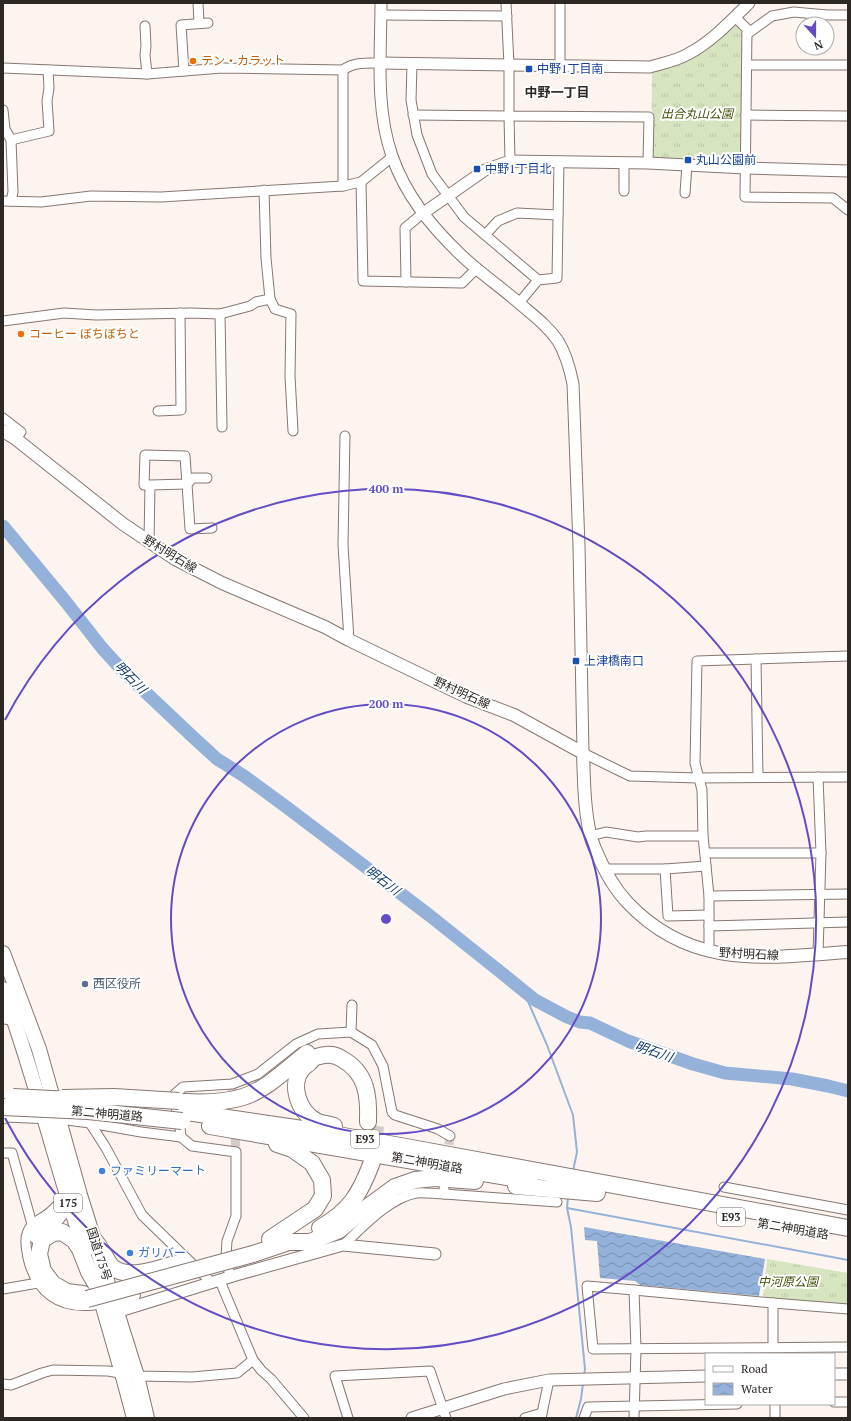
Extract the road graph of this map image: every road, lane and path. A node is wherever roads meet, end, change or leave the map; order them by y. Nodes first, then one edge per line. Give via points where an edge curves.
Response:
1 (198, 3) edge
2 (381, 3) edge
3 (506, 3) edge
4 (560, 3) edge
5 (749, 3) edge
6 (381, 15) junction
7 (848, 15) edge
8 (507, 16) junction
9 (735, 17) junction
10 (146, 26) dead end
11 (747, 34) junction
12 (380, 63) junction
13 (412, 64) junction
14 (509, 65) junction
15 (560, 65) junction
16 (747, 65) junction
17 (848, 65) edge
18 (3, 68) edge
19 (48, 70) junction
20 (343, 70) junction
21 (184, 71) junction
22 (147, 74) junction
23 (3, 110) edge
24 (746, 114) junction
25 (413, 115) junction
26 (508, 116) junction
27 (848, 116) edge
28 (11, 140) junction
29 (392, 157) junction
30 (510, 161) junction
31 (559, 161) junction
32 (624, 163) junction
33 (648, 163) junction
34 (687, 165) junction
35 (8, 167) edge
36 (745, 168) junction
37 (848, 170) edge
38 (361, 182) junction
39 (342, 186) junction
40 (264, 190) junction
41 (624, 191) dead end
42 (685, 193) dead end
43 (448, 196) junction
44 (7, 201) edge
45 (848, 210) edge
46 (422, 214) junction
47 (558, 215) junction
48 (485, 235) junction
49 (477, 268) junction
50 (538, 280) junction
51 (406, 282) junction
52 (270, 299) junction
53 (519, 303) junction
54 (180, 313) junction
55 (220, 314) junction
56 (3, 321) edge
57 (158, 411) dead end
58 (3, 418) edge
59 (222, 427) dead end
60 (294, 431) dead end
61 (3, 432) edge
62 (345, 436) dead end
63 (16, 439) junction
64 (207, 478) dead end
65 (187, 484) junction
66 (150, 485) junction
67 (212, 528) dead end
68 (149, 541) junction
69 (349, 640) junction
70 (848, 656) edge
71 (756, 659) junction
72 (583, 753) junction
73 (848, 776) edge
74 (818, 777) junction
75 (698, 778) junction
76 (758, 778) junction
77 (590, 836) junction
78 (703, 836) junction
79 (705, 853) junction
80 (821, 853) junction
81 (706, 866) junction
82 (604, 869) junction
83 (665, 869) junction
84 (819, 894) junction
85 (848, 894) edge
86 (709, 896) junction
87 (709, 916) junction
88 (848, 922) edge
89 (818, 923) junction
90 (709, 926) junction
91 (709, 951) junction
92 (848, 952) edge
93 (3, 953) edge
94 (818, 954) junction
95 (3, 989) edge
96 (352, 1005) dead end
97 (9, 1019) edge
98 (351, 1032) junction
99 (3, 1096) edge
100 (3, 1107) edge
101 (3, 1118) edge
102 (44, 1118) junction
103 (181, 1118) junction
104 (59, 1119) junction
105 (90, 1123) junction
106 (259, 1134) junction
107 (450, 1136) dead end
108 (406, 1146) junction
109 (3, 1153) edge
110 (548, 1182) junction
111 (724, 1187) dead end
112 (614, 1191) junction
113 (67, 1197) junction
114 (558, 1202) dead end
115 (848, 1210) edge
116 (32, 1224) junction
117 (848, 1228) edge
118 (270, 1239) junction
119 (848, 1239) edge
120 (96, 1241) junction
121 (291, 1242) junction
122 (343, 1245) junction
123 (249, 1250) junction
124 (435, 1254) dead end
125 (201, 1265) junction
126 (220, 1280) junction
127 (38, 1283) junction
128 (96, 1284) junction
129 (3, 1289) edge
130 (634, 1290) junction
131 (773, 1303) junction
132 (101, 1304) junction
133 (848, 1309) edge
134 (773, 1347) junction
135 (848, 1347) edge
136 (636, 1349) junction
137 (253, 1360) junction
138 (122, 1374) junction
139 (835, 1374) edge
140 (848, 1374) edge
141 (137, 1376) junction
142 (705, 1376) edge
143 (636, 1378) junction
144 (549, 1380) junction
145 (3, 1384) edge
146 (835, 1402) edge
147 (848, 1402) edge
148 (705, 1405) edge
149 (775, 1405) edge
150 (634, 1406) junction
151 (444, 1413) edge
152 (542, 1415) edge
153 (134, 1418) edge
154 (147, 1418) edge
155 (304, 1418) edge
156 (348, 1418) edge
157 (412, 1418) edge
158 (525, 1418) edge
159 (584, 1418) edge
160 (634, 1418) edge
161 (775, 1418) edge

1 - 21 street via 203,23 181,25
2 - 6 street
3 - 8 street
4 - 15 street
5 - 9 street
6 - 8 street
6 - 12 street
7 - 11 street via 827,16 794,12 772,16
8 - 14 street
9 - 11 street via 747,29
9 - 15 street via 701,47 669,62 650,66
10 - 22 street via 144,55
11 - 16 street
12 - 13 street
12 - 20 street via 357,63
12 - 29 street via 381,100
13 - 14 street
13 - 25 street via 410,100
14 - 15 street
14 - 26 street
16 - 17 street
16 - 24 street
18 - 19 street
19 - 22 street
19 - 28 street via 48,131
20 - 21 street via 222,68
20 - 39 street
21 - 22 street
23 - 28 street via 5,129
24 - 27 street
24 - 36 street
25 - 26 street
25 - 43 street via 417,136 432,174
26 - 30 street
26 - 33 street via 649,117
28 - 35 street
29 - 38 street
29 - 46 street
30 - 31 street
30 - 43 street via 486,170
31 - 32 street
31 - 47 street
32 - 33 street
32 - 41 street
33 - 34 street
34 - 36 street
34 - 42 street
35 - 44 street via 13,192
36 - 37 street
36 - 45 street via 745,197 833,198
38 - 39 street
38 - 51 street via 363,281
39 - 40 street
40 - 44 street via 162,197 91,196 41,202
40 - 52 street
43 - 46 street
43 - 48 street via 464,217
46 - 49 street
46 - 51 street via 405,228
47 - 48 street via 517,213 498,221
47 - 50 street via 557,278
48 - 50 street
49 - 51 street via 462,284
49 - 53 street
50 - 53 street
52 - 55 street
52 - 60 street via 275,309 291,314 290,376
53 - 72 street via 545,325 558,342 568,364 573,384
54 - 55 street
54 - 56 street via 96,315 64,312
54 - 57 street via 181,410
55 - 59 street
58 - 63 street via 21,432
61 - 63 main road, 野村明石線
62 - 69 street via 343,545
63 - 68 main road, 野村明石線
64 - 65 street via 193,478
65 - 66 street
65 - 66 street via 185,456 145,455 144,485
65 - 67 street via 190,529
66 - 68 street
68 - 69 main road, 野村明石線 via 175,559 222,583
69 - 72 main road, 野村明石線 via 467,697 514,715
70 - 71 street
71 - 75 street via 697,661 694,735
71 - 76 street
72 - 75 street via 630,776
72 - 77 main road, 野村明石線 via 585,804
73 - 74 street
74 - 76 street
74 - 80 street
75 - 76 street
75 - 78 street via 702,790
77 - 78 street via 606,832 638,837
77 - 82 main road, 野村明石線
78 - 79 street
79 - 80 street
79 - 81 street
80 - 84 street
81 - 83 street
81 - 86 street
82 - 83 street
82 - 91 main road, 野村明石線 via 622,897 650,923 687,945
83 - 87 street via 668,916
84 - 85 street
84 - 86 street
84 - 89 street
86 - 87 street
87 - 90 street
88 - 89 street
89 - 90 street
89 - 94 street
90 - 91 street
91 - 94 main road, 野村明石線 via 767,957
92 - 94 main road, 野村明石線
93 - 104 highway, 国道175号 / 175 via 40,1049
95 - 97 highway, 国道175号 / 175
96 - 98 street
97 - 102 highway, 国道175号 / 175
98 - 103 street via 318,1034 296,1044 258,1074 232,1084 183,1088 175,1094
98 - 107 street via 372,1045 383,1066 392,1112
99 - 103 highway, bridge via 114,1097
100 - 103 highway, 第二神明道路 / E93, bridge
101 - 102 street
102 - 104 street
102 - 113 highway, 国道175号 / 175
103 - 105 street via 141,1132
103 - 106 highway, 第二神明道路 / E93
103 - 108 highway, 第二神明道路 / E93 via 309,1130
103 - 108 highway via 205,1103 244,1097 267,1084 306,1054 329,1048 350,1053 367,1069 374,1091 372,1124 362,1076 350,1063 336,1056 315,1057 302,1069 296,1085 297,1097 308,1114 316,1121 385,1136
103 - 126 street via 192,1146 236,1152 236,1216 227,1241
104 - 105 street
104 - 120 highway, 国道175号 / 175
105 - 126 street via 142,1215
106 - 110 highway, 第二神明道路 / E93
106 - 118 highway via 270,1142 292,1149 312,1163 322,1180 322,1196 315,1209
108 - 110 highway, 第二神明道路 / E93
109 - 116 street via 12,1153
110 - 112 highway, 第二神明道路 / E93
110 - 112 highway, 第二神明道路 / E93 via 597,1193
110 - 121 highway via 518,1186 435,1178 416,1180 395,1187 338,1230 310,1242
111 - 115 street
112 - 117 highway, 第二神明道路 / E93
112 - 119 highway, 第二神明道路 / E93
113 - 116 street
113 - 128 highway, 国道175号 / 175
113 - 132 highway via 56,1218 40,1231 32,1247 37,1273 43,1284 52,1292 74,1300
114 - 122 street via 444,1192 416,1193 382,1209
116 - 127 street via 25,1244
118 - 121 highway via 290,1234 328,1215 342,1203 367,1161 364,1183 353,1201 334,1220
118 - 123 highway
120 - 125 highway via 111,1267 123,1273 139,1273 178,1263
120 - 132 highway, 国道175号 / 175
121 - 123 highway
122 - 124 street
122 - 126 street
123 - 125 highway
125 - 132 highway
125 - 132 highway, bridge via 175,1282
126 - 132 street
126 - 137 street
127 - 129 street
127 - 132 street via 45,1292 68,1304
128 - 132 highway, 国道175号 / 175
128 - 132 highway via 74,1240 62,1232 53,1233 42,1240 39,1254 42,1271 53,1284
130 - 131 street
130 - 136 street
130 - 136 street via 587,1286 594,1349
131 - 133 street
131 - 134 street
132 - 138 highway, 国道175号 / 175
132 - 141 highway, 国道175号 / 175
134 - 135 street
134 - 136 street
136 - 143 street
137 - 141 street via 237,1373 192,1377
137 - 155 street
138 - 141 street
138 - 145 street via 108,1371 53,1370 11,1385
138 - 153 highway, 国道175号 / 175
139 - 140 street
141 - 154 highway, 国道175号 / 175
142 - 143 street
143 - 144 street
143 - 150 street
144 - 151 street via 504,1389
144 - 152 street
146 - 147 street
148 - 150 street
149 - 161 street
150 - 159 street via 588,1407
150 - 160 street
151 - 156 street via 430,1371 335,1376
151 - 157 street
152 - 158 street

